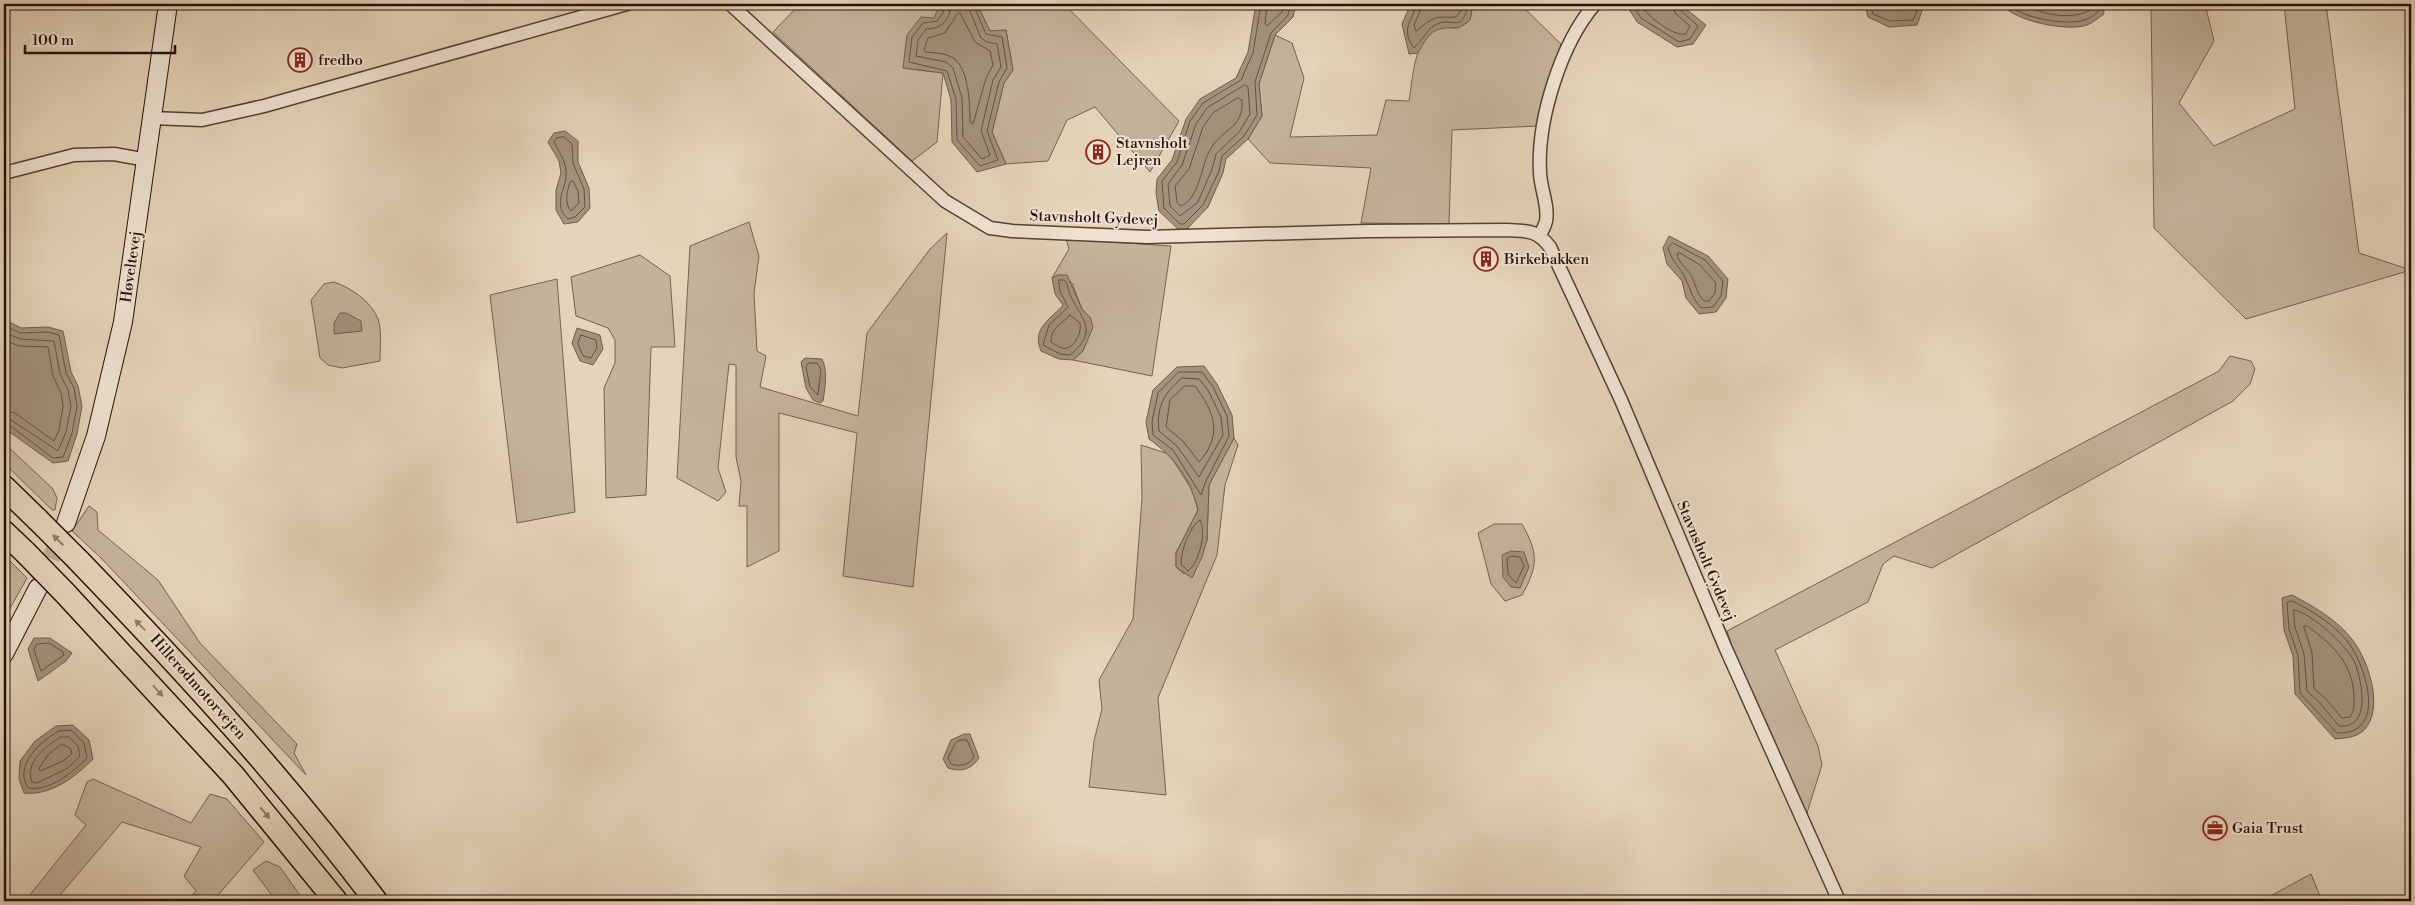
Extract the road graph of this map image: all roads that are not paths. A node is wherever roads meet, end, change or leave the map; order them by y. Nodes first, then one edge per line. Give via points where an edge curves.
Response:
1 (168, 4) edge
2 (627, 4) edge
3 (730, 4) edge
4 (1595, 4) edge
5 (152, 118) junction
6 (147, 160) junction
7 (4, 173) edge
8 (1540, 235) junction
9 (4, 487) edge
10 (66, 523) tunnel mouth
11 (4, 532) edge
12 (38, 588) tunnel mouth
13 (4, 654) edge
14 (257, 752) junction
15 (316, 875) junction
16 (328, 901) edge
17 (336, 901) edge
18 (376, 901) edge
19 (394, 901) edge
20 (1839, 901) edge

1 - 5 street, Høveltevej
2 - 5 street via 264,106 202,120
3 - 8 street, Stavnsholt Gydevej via 945,201 990,228 1012,232 1147,238 1498,230
4 - 8 street via 1581,20 1554,81 1540,144 1546,221
5 - 6 street, Høveltevej
6 - 7 street via 105,154 74,155
6 - 10 street, Høveltevej via 123,322 109,388
8 - 20 street, Stavnsholt Gydevej via 1550,248 1621,400 1726,649
14 -> 9 highway, Hillerødmotorvejen, bridge via 179,665
11 -> 15 highway, bridge via 64,592 233,775
12 - 13 street
14 - 18 highway, Hillerødmotorvejen
14 - 19 highway via 287,772
15 - 16 highway
15 - 17 highway

